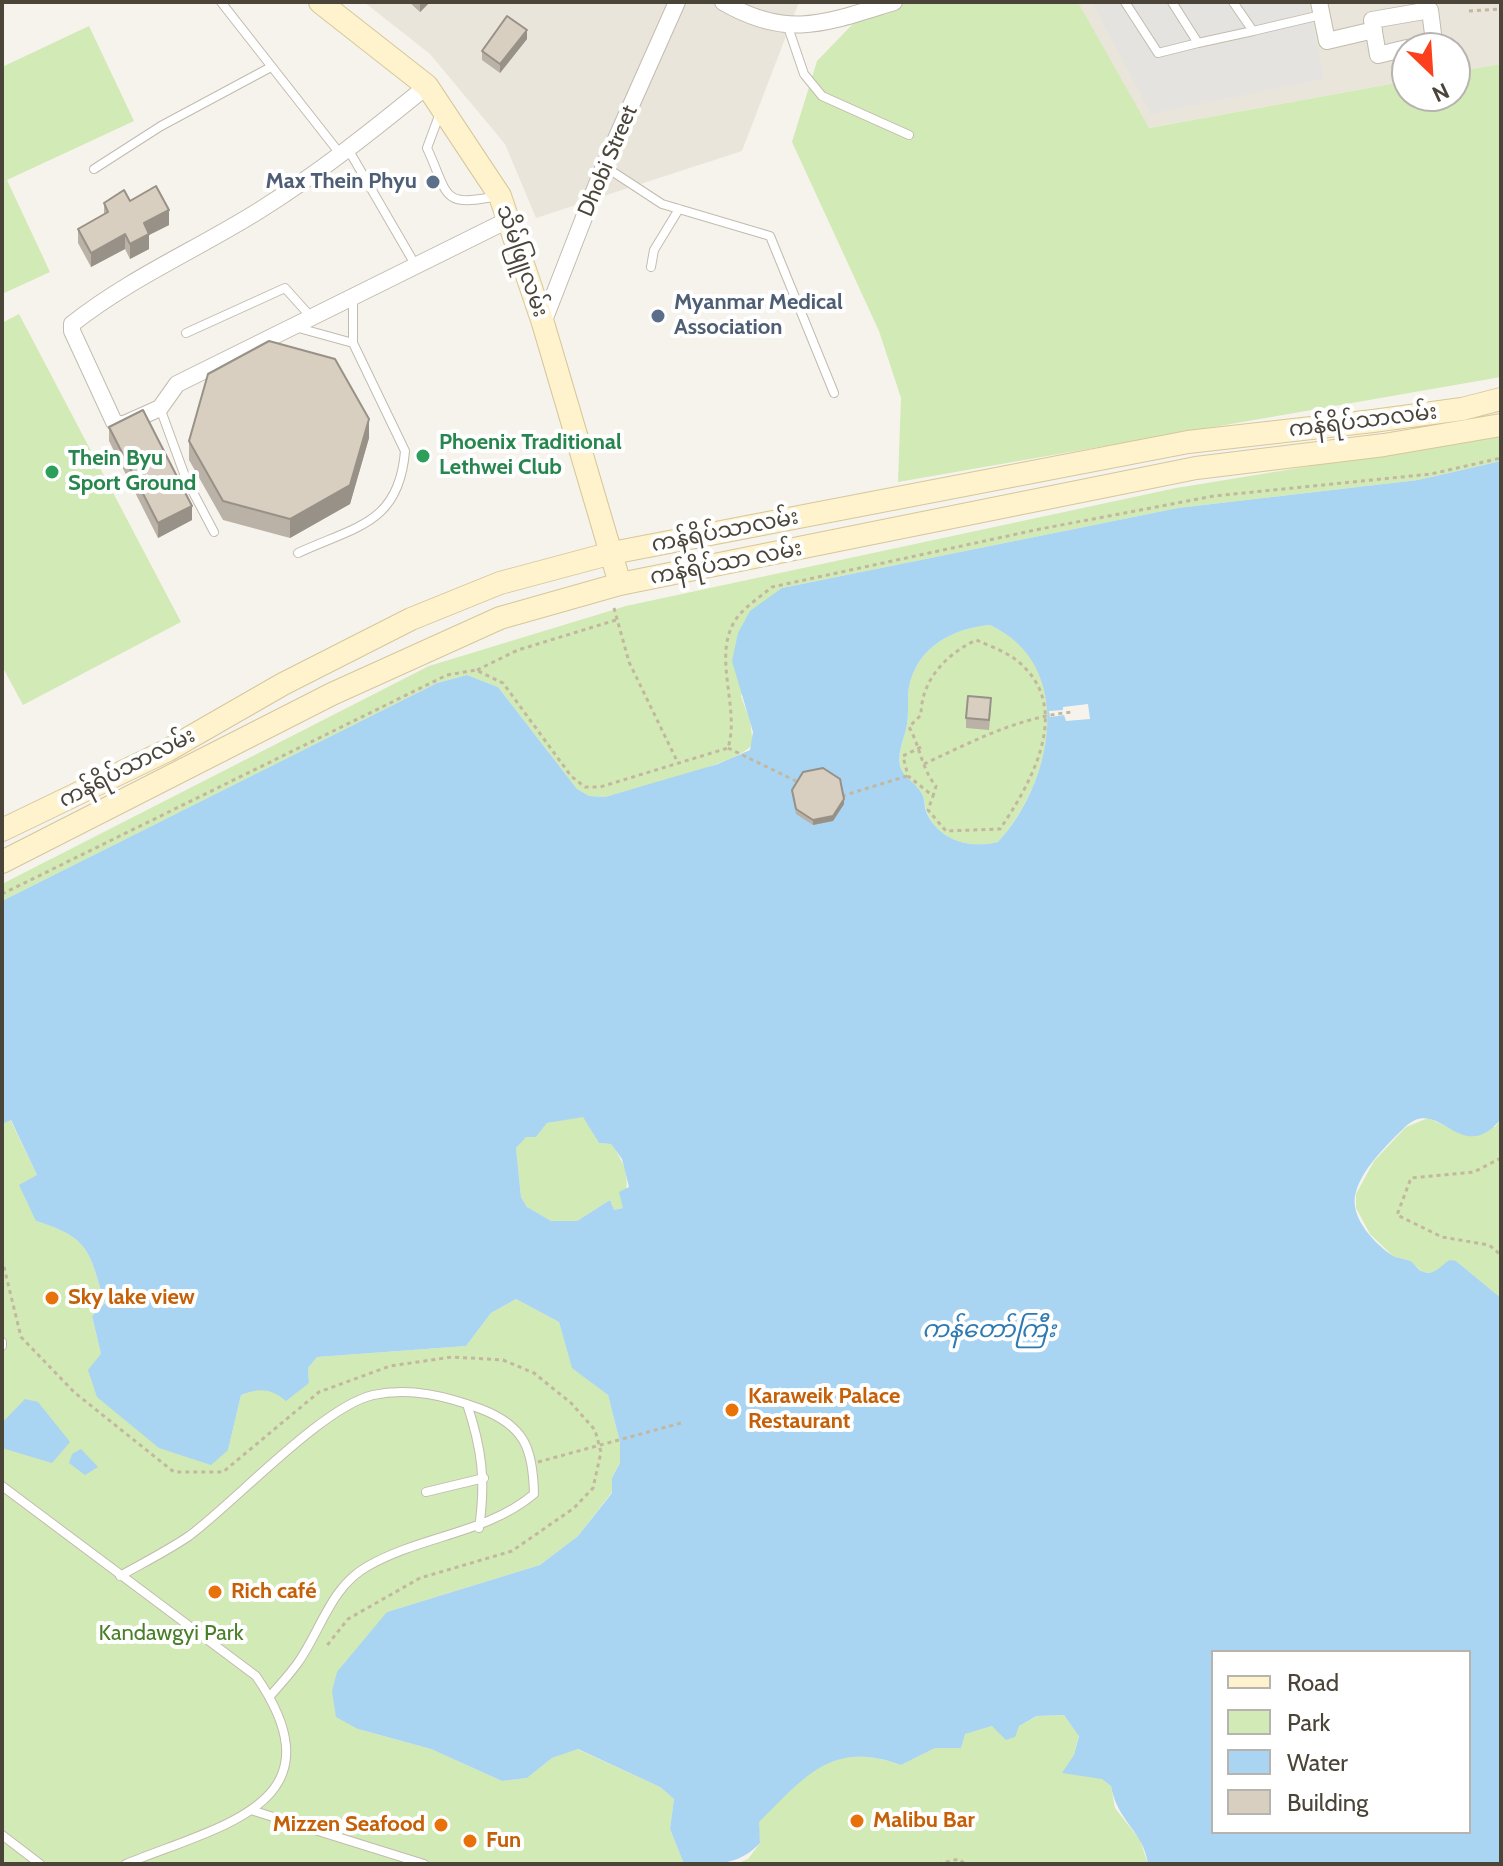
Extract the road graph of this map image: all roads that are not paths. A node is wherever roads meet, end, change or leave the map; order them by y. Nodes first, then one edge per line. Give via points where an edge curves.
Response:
1 (221, 2) edge
2 (320, 2) edge
3 (677, 2) edge
4 (723, 2) edge
5 (894, 2) edge
6 (1125, 2) edge
7 (1172, 2) edge
8 (1233, 2) edge
9 (1320, 8) edge
10 (788, 27) junction
11 (1374, 30) junction
12 (1253, 31) junction
13 (1433, 32) edge
14 (1198, 43) junction
15 (1391, 52) edge
16 (271, 67) junction
17 (427, 86) junction
18 (442, 109) junction
19 (909, 135) dead end
20 (344, 152) junction
21 (604, 166) junction
22 (94, 169) dead end
23 (500, 196) junction
24 (679, 209) junction
25 (510, 219) junction
26 (416, 266) junction
27 (651, 267) dead end
28 (353, 298) junction
29 (312, 318) junction
30 (543, 323) junction
31 (294, 327) junction
32 (186, 333) dead end
33 (353, 343) junction
34 (834, 393) dead end
35 (1501, 399) edge
36 (160, 408) junction
37 (1501, 425) edge
38 (214, 532) dead end
39 (298, 553) dead end
40 (612, 553) junction
41 (620, 584) junction
42 (2, 830) edge
43 (2, 862) edge
44 (467, 1404) junction
45 (484, 1478) junction
46 (2, 1486) edge
47 (426, 1492) dead end
48 (479, 1528) junction
49 (120, 1576) junction
50 (270, 1696) junction
51 (254, 1811) junction
52 (2, 1835) edge
53 (40, 1864) edge
54 (126, 1864) edge
55 (424, 1864) edge

1 - 16 lane
2 - 17 main road, သိမ်ဖြူလမ်း
3 - 21 street, Dhobi Street
4 - 10 street via 762,22
5 - 10 street
6 - 14 lane via 1158,53
7 - 14 lane
8 - 12 lane
9 - 11 street via 1327,41
9 - 12 lane
10 - 19 lane via 804,74 822,96
11 - 13 street via 1372,20 1430,10
11 - 15 street via 1378,55
12 - 14 lane
16 - 20 lane
16 - 22 lane
17 - 18 main road, သိမ်ဖြူလမ်း
17 - 20 street
18 - 23 main road, သိမ်ဖြူလမ်း
18 - 23 lane via 427,148 448,196 462,203
20 - 26 lane
20 - 36 street via 260,210 102,300 72,324 114,422 122,425
21 - 24 lane via 662,204
21 - 30 street, Dhobi Street
23 - 25 main road, သိမ်ဖြူလမ်း
24 - 27 lane via 654,250
24 - 34 lane via 770,236
25 - 26 street
25 - 30 main road, သိမ်ဖြူလမ်း
26 - 28 street
28 - 29 street
28 - 33 lane
29 - 31 street
29 - 32 lane via 285,288
30 - 40 main road, သိမ်ဖြူလမ်း
31 - 33 lane
31 - 36 street via 177,384
33 - 39 lane via 405,451 398,492 382,515
35 - 40 main road, ကန်ရိပ်သာလမ်း via 1462,409 1188,442
36 - 38 lane via 186,479
37 - 41 main road, ကန်ရိပ်သာ လမ်း via 1196,468
40 - 41 main road, သိမ်ဖြူလမ်း
40 - 42 main road, ကန်ရိပ်သာလမ်း via 500,583 411,619 168,750
41 - 43 main road, ကန်ရိပ်သာ လမ်း via 500,618 430,648
44 - 45 lane
44 - 48 lane via 501,1417 519,1431 534,1463 534,1494
44 - 49 lane via 423,1392 372,1396 340,1411 189,1536
45 - 47 lane
45 - 48 lane
46 - 49 lane
48 - 50 lane via 425,1539 365,1567 330,1603 298,1662
49 - 50 lane via 256,1676
50 - 51 lane via 277,1706 287,1767 276,1789
51 - 54 lane
51 - 55 lane
52 - 53 lane

